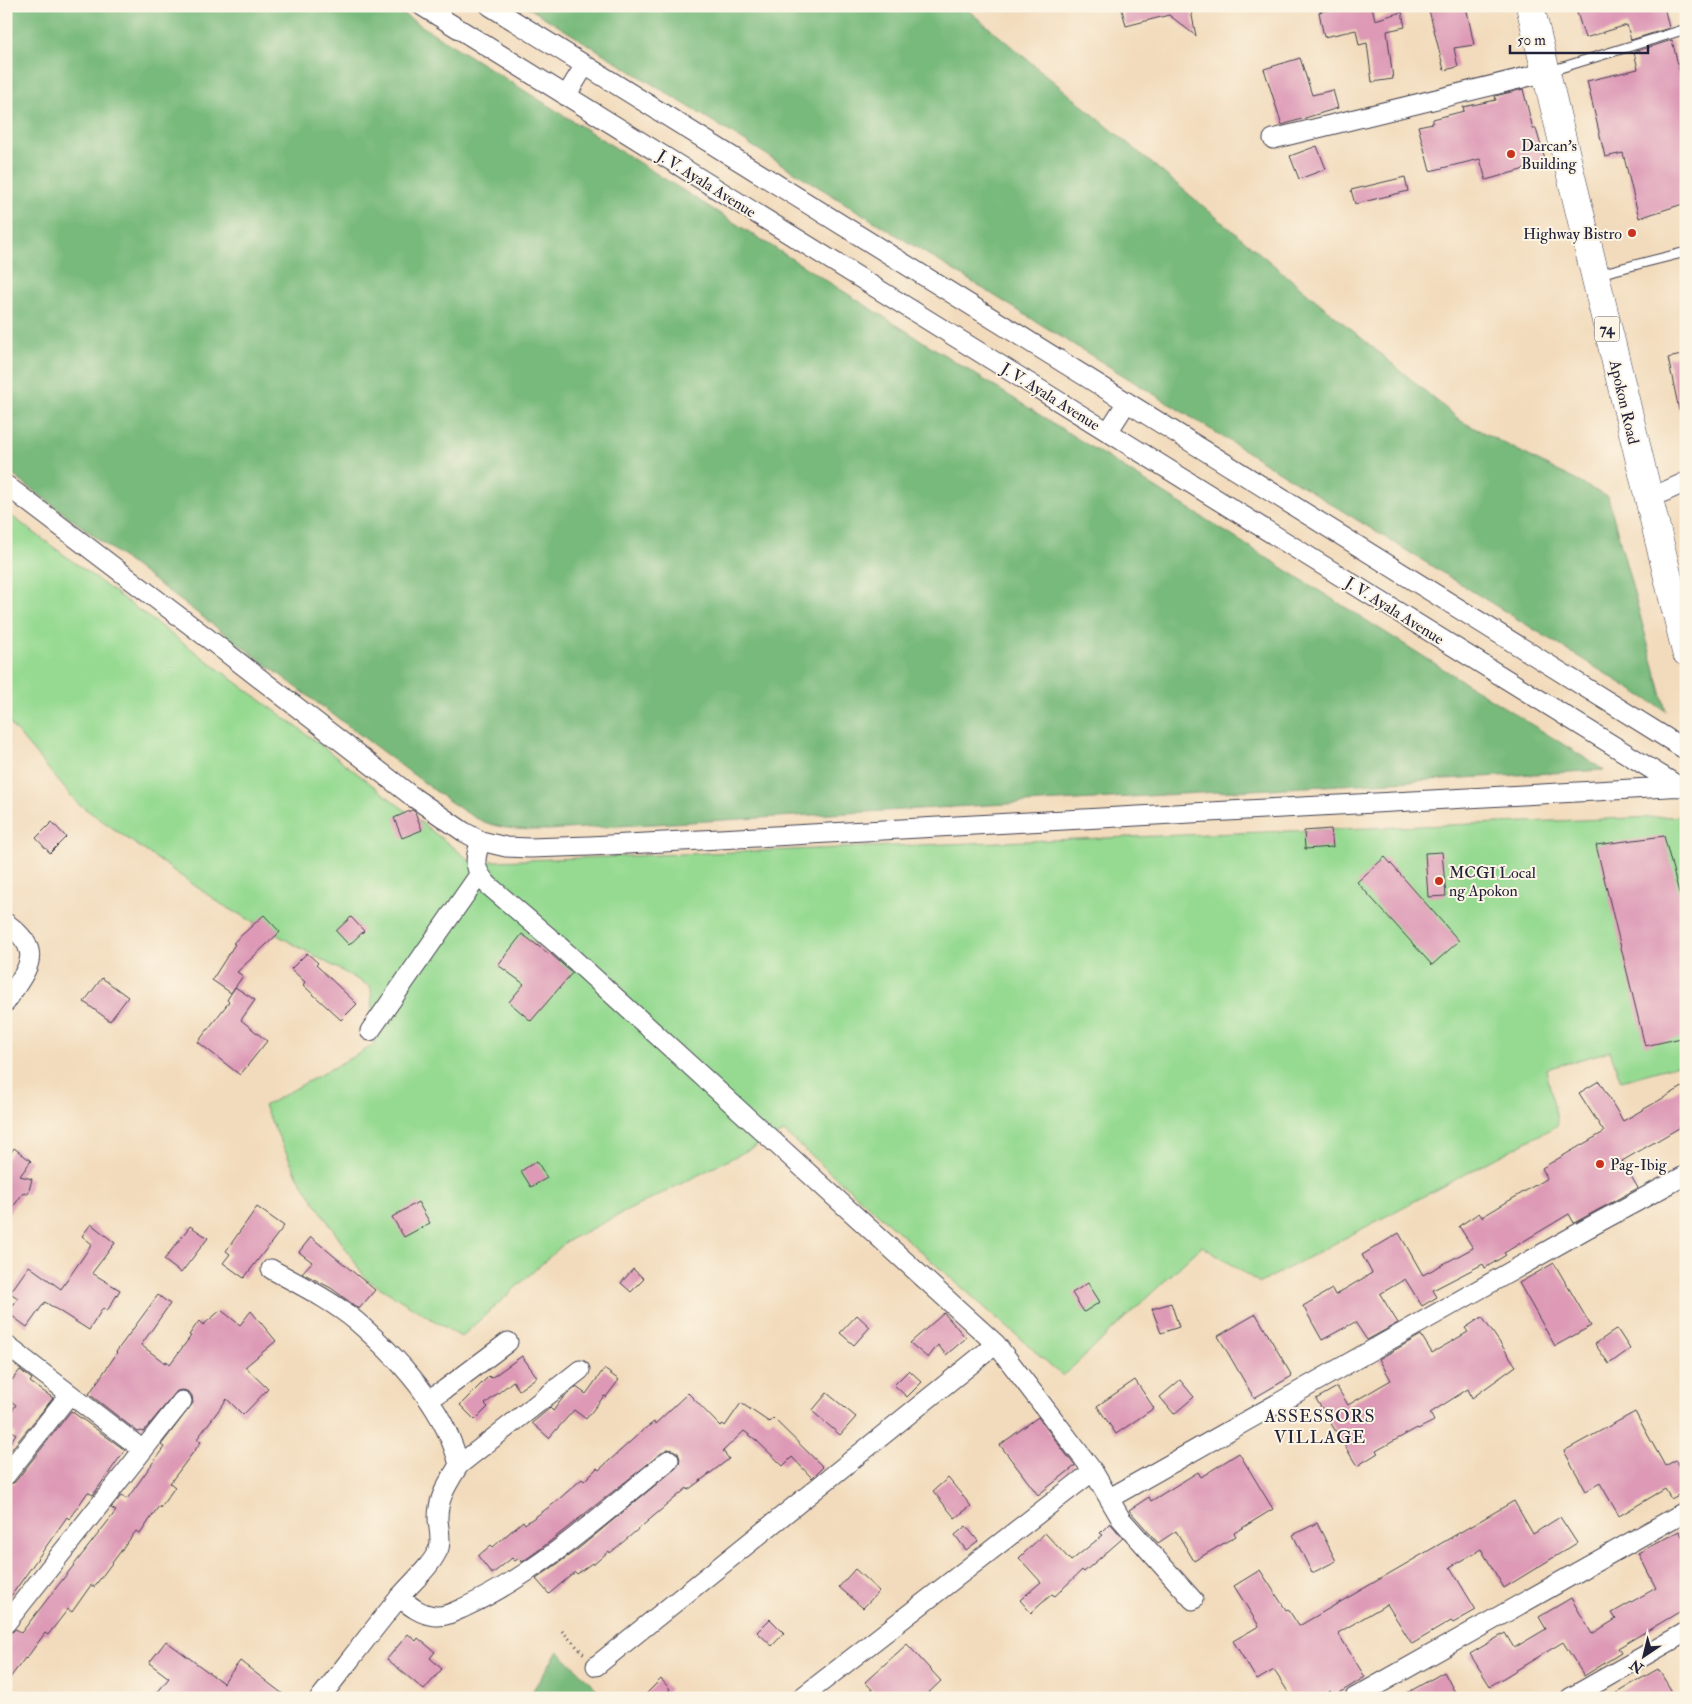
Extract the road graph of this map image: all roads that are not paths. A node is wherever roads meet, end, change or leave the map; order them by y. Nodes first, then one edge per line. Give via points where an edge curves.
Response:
1 (422, 6) edge
2 (490, 6) edge
3 (1530, 6) edge
4 (1685, 32) edge
5 (585, 65) junction
6 (1546, 72) junction
7 (566, 96) junction
8 (1273, 139) dead end
9 (1686, 252) edge
10 (1595, 275) junction
11 (1127, 402) junction
12 (1108, 432) junction
13 (1686, 482) edge
14 (8, 489) edge
15 (1648, 499) junction
16 (1686, 652) edge
17 (1686, 750) edge
18 (1683, 787) edge
19 (481, 841) junction
20 (479, 875) junction
21 (6, 923) edge
22 (6, 1002) edge
23 (370, 1031) dead end
24 (1686, 1175) edge
25 (271, 1269) dead end
26 (508, 1342) dead end
27 (996, 1344) junction
28 (6, 1345) edge
29 (580, 1370) dead end
30 (70, 1395) junction
31 (429, 1399) junction
32 (182, 1401) dead end
33 (143, 1450) junction
34 (669, 1460) dead end
35 (459, 1466) junction
36 (1093, 1471) junction
37 (6, 1475) edge
38 (1110, 1498) junction
39 (1683, 1518) edge
40 (399, 1597) junction
41 (1193, 1600) dead end
42 (6, 1623) edge
43 (1686, 1632) edge
44 (596, 1666) road end
45 (1366, 1695) edge
46 (320, 1698) edge
47 (800, 1698) edge
48 (1570, 1698) edge

1 - 7 street, J. V. Ayala Avenue
2 - 5 street
3 - 6 highway, Apokon Road / 74
4 - 6 lane
5 - 7 street
5 - 11 street
6 - 8 street
6 - 10 highway, Apokon Road / 74
7 - 12 street, J. V. Ayala Avenue
9 - 10 lane
10 - 15 highway, Apokon Road / 74
11 - 12 street
11 - 17 street
12 - 18 street, J. V. Ayala Avenue
13 - 15 street
14 - 19 street via 413,797
15 - 16 highway, Apokon Road / 74
18 - 19 street via 590,846 530,848
19 - 20 street via 476,856
20 - 23 street
20 - 27 street
21 - 22 street via 20,933 29,946 31,956 27,969
24 - 38 street
25 - 31 street via 355,1320 395,1359
26 - 31 street
27 - 36 street
27 - 44 street
28 - 30 street
29 - 35 street
30 - 33 street
30 - 37 street
31 - 35 street via 454,1445
32 - 33 street
33 - 42 street
34 - 40 street via 530,1569 473,1603 447,1615 436,1616 411,1607
35 - 40 street via 441,1494 439,1546 432,1559
36 - 38 street
36 - 47 street
38 - 41 street via 1121,1519
39 - 45 street
40 - 46 street
43 - 48 street

